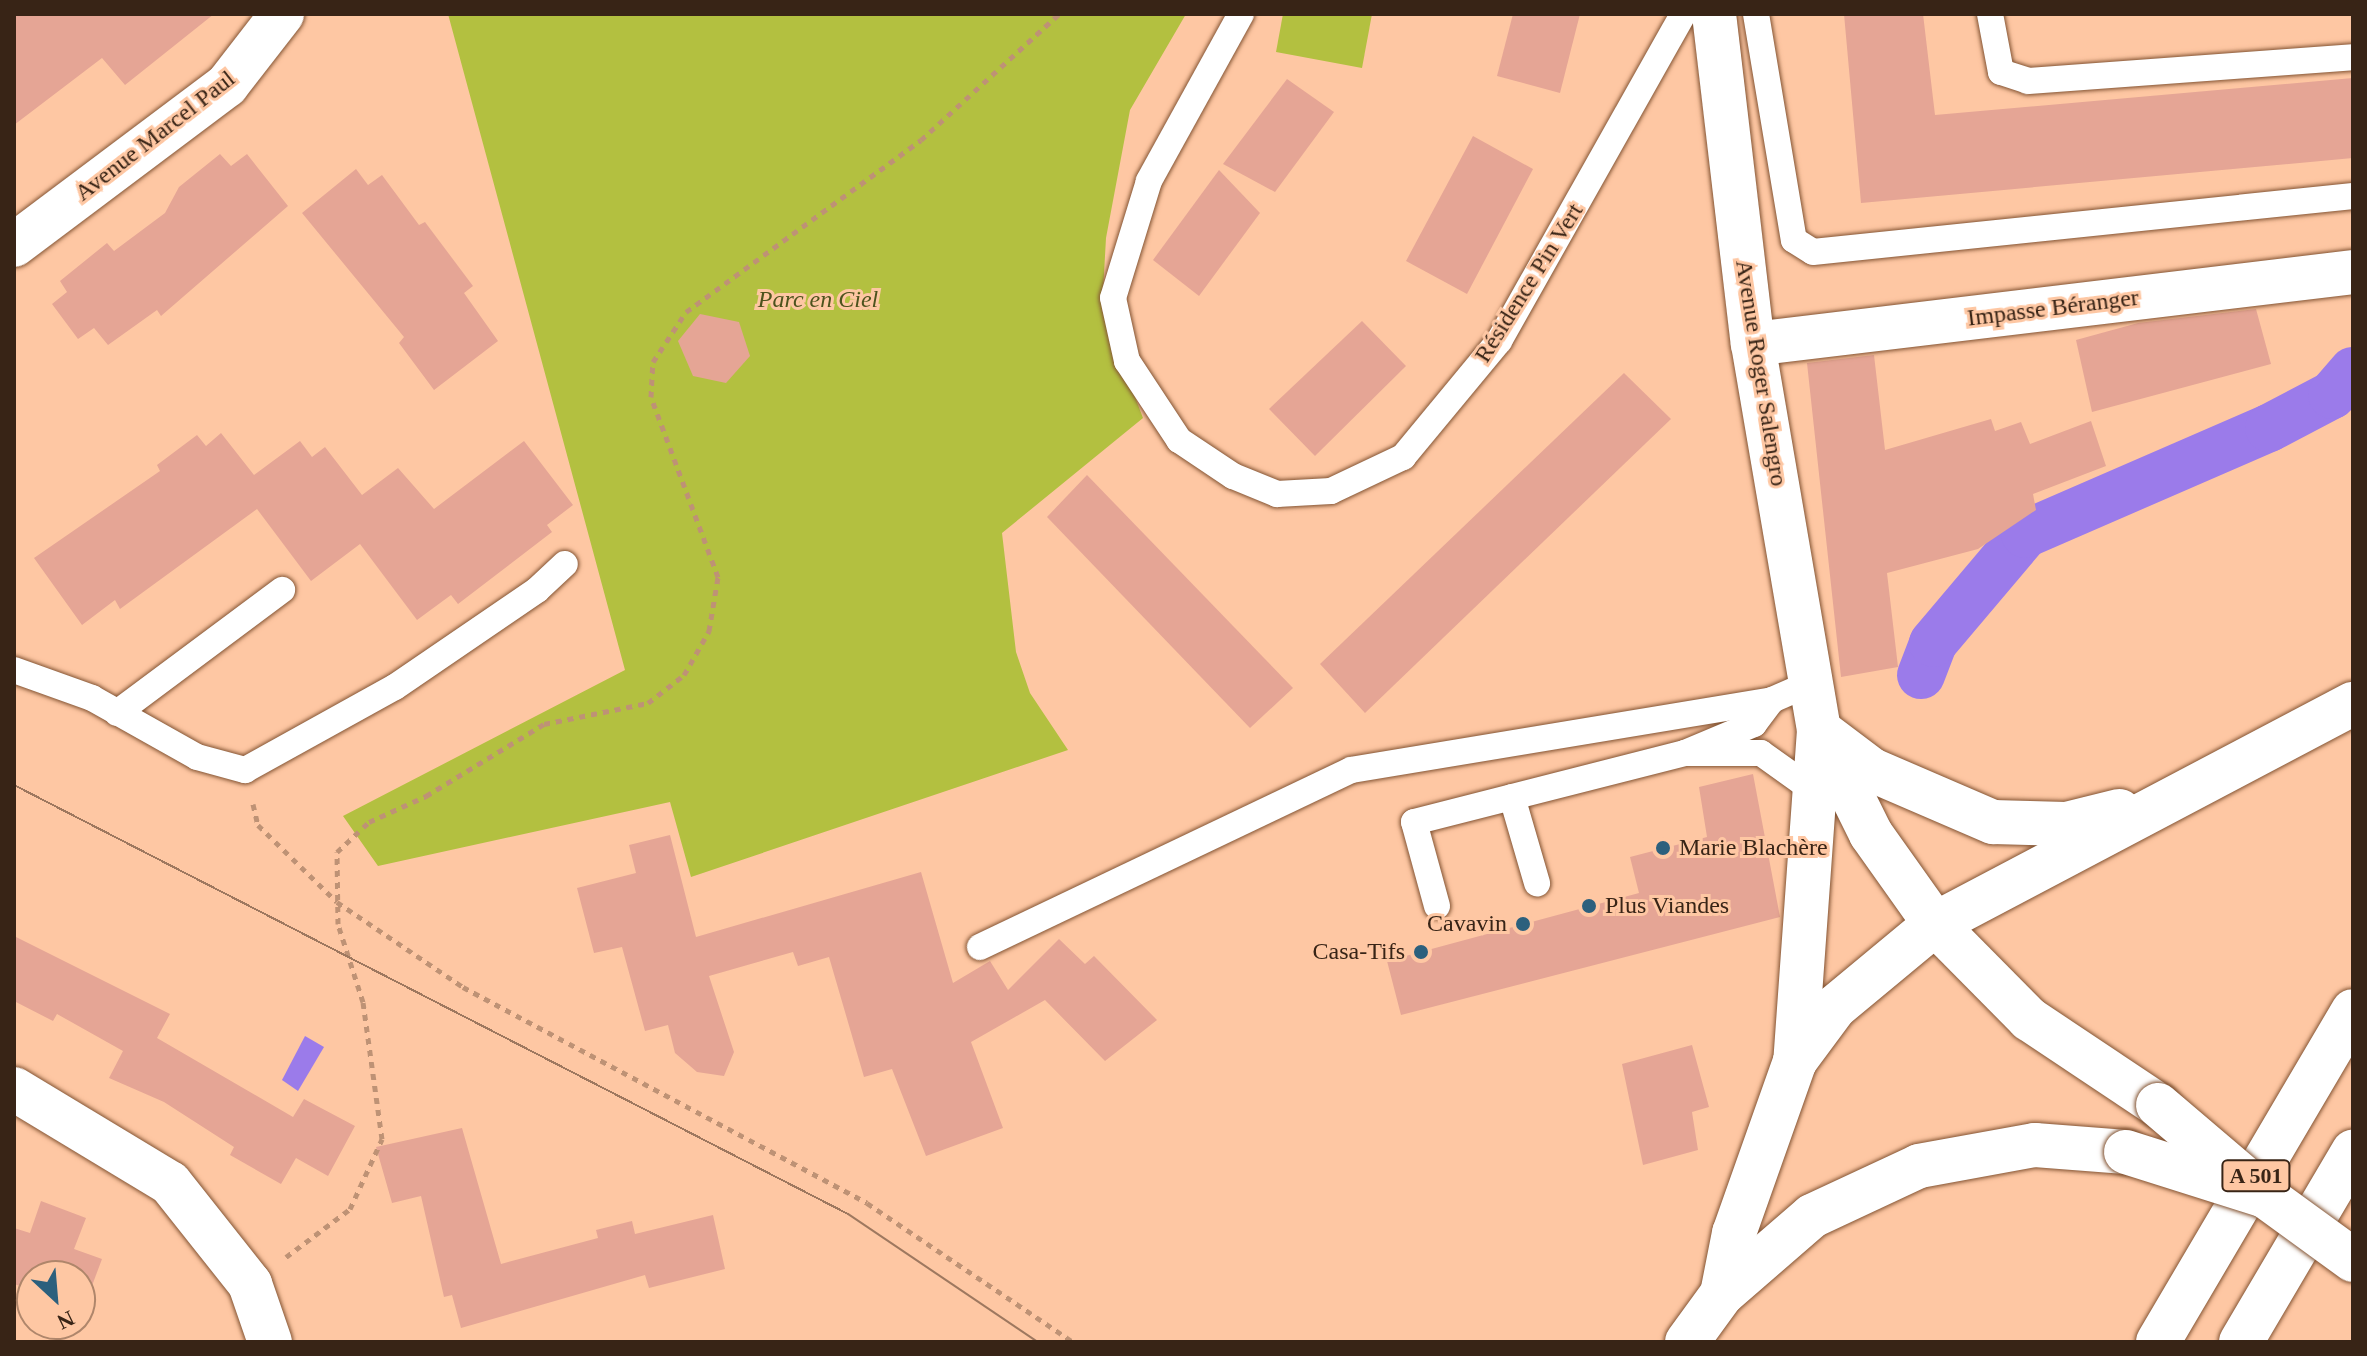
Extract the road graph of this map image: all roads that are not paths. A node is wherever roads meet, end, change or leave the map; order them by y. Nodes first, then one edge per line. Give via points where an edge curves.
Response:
1 (282, 14) edge
2 (1241, 14) edge
3 (1683, 14) edge
4 (1714, 14) edge
5 (1756, 14) edge
6 (1990, 14) edge
7 (2353, 57) edge
8 (2353, 196) edge
9 (14, 245) edge
10 (2353, 272) edge
11 (1753, 344) junction
12 (565, 564) dead end
13 (282, 590) dead end
14 (14, 670) edge
15 (1811, 683) junction
16 (1772, 700) junction
17 (2353, 704) edge
18 (117, 713) junction
19 (1819, 730) junction
20 (1685, 753) junction
21 (1817, 793) junction
22 (2188, 794) junction
23 (1512, 797) junction
24 (1537, 883) dead end
25 (1437, 906) dead end
26 (1935, 924) junction
27 (980, 947) dead end
28 (2353, 1011) edge
29 (1795, 1061) junction
30 (14, 1089) edge
31 (2353, 1152) edge
32 (2265, 1196) junction
33 (2353, 1260) edge
34 (1722, 1294) junction
35 (270, 1342) edge
36 (1687, 1342) edge
37 (2158, 1342) edge
38 (2241, 1342) edge

1 - 9 main road, Avenue Marcel Paul via 227,85
2 - 3 lane, Résidence Pin Vert via 1149,181 1113,298 1127,361 1179,440 1233,476 1277,494 1331,491 1403,457 1499,341
4 - 11 main road, Avenue Roger Salengro
5 - 8 lane via 1794,240 1813,252
6 - 7 lane via 2001,72 2028,81
10 - 11 main road, Impasse Béranger
11 - 15 main road, Avenue Roger Salengro
12 - 18 lane via 537,590 395,687 245,770 197,757
13 - 18 lane
14 - 18 lane
15 - 16 lane
15 - 19 main road, Avenue Roger Salengro
16 - 20 lane via 1754,724
16 - 27 lane via 1351,770
17 - 22 main road
19 - 21 main road
19 - 22 main road via 1872,770 1993,822 2066,824
19 - 26 main road via 1871,834
20 - 21 lane via 1761,753
20 - 23 lane
21 - 29 main road
22 - 26 main road
23 - 24 lane
23 - 25 lane via 1414,822
26 - 29 main road via 1835,1007
26 - 32 main road, bridge via 2029,1019 2158,1105
28 - 37 main road, A 501
29 - 34 main road via 1734,1233
30 - 35 main road via 170,1183 250,1284
31 - 38 main road, A 501
32 - 33 main road, bridge
32 - 34 main road, bridge via 2126,1152 2035,1145 1919,1166 1812,1216
34 - 36 main road

